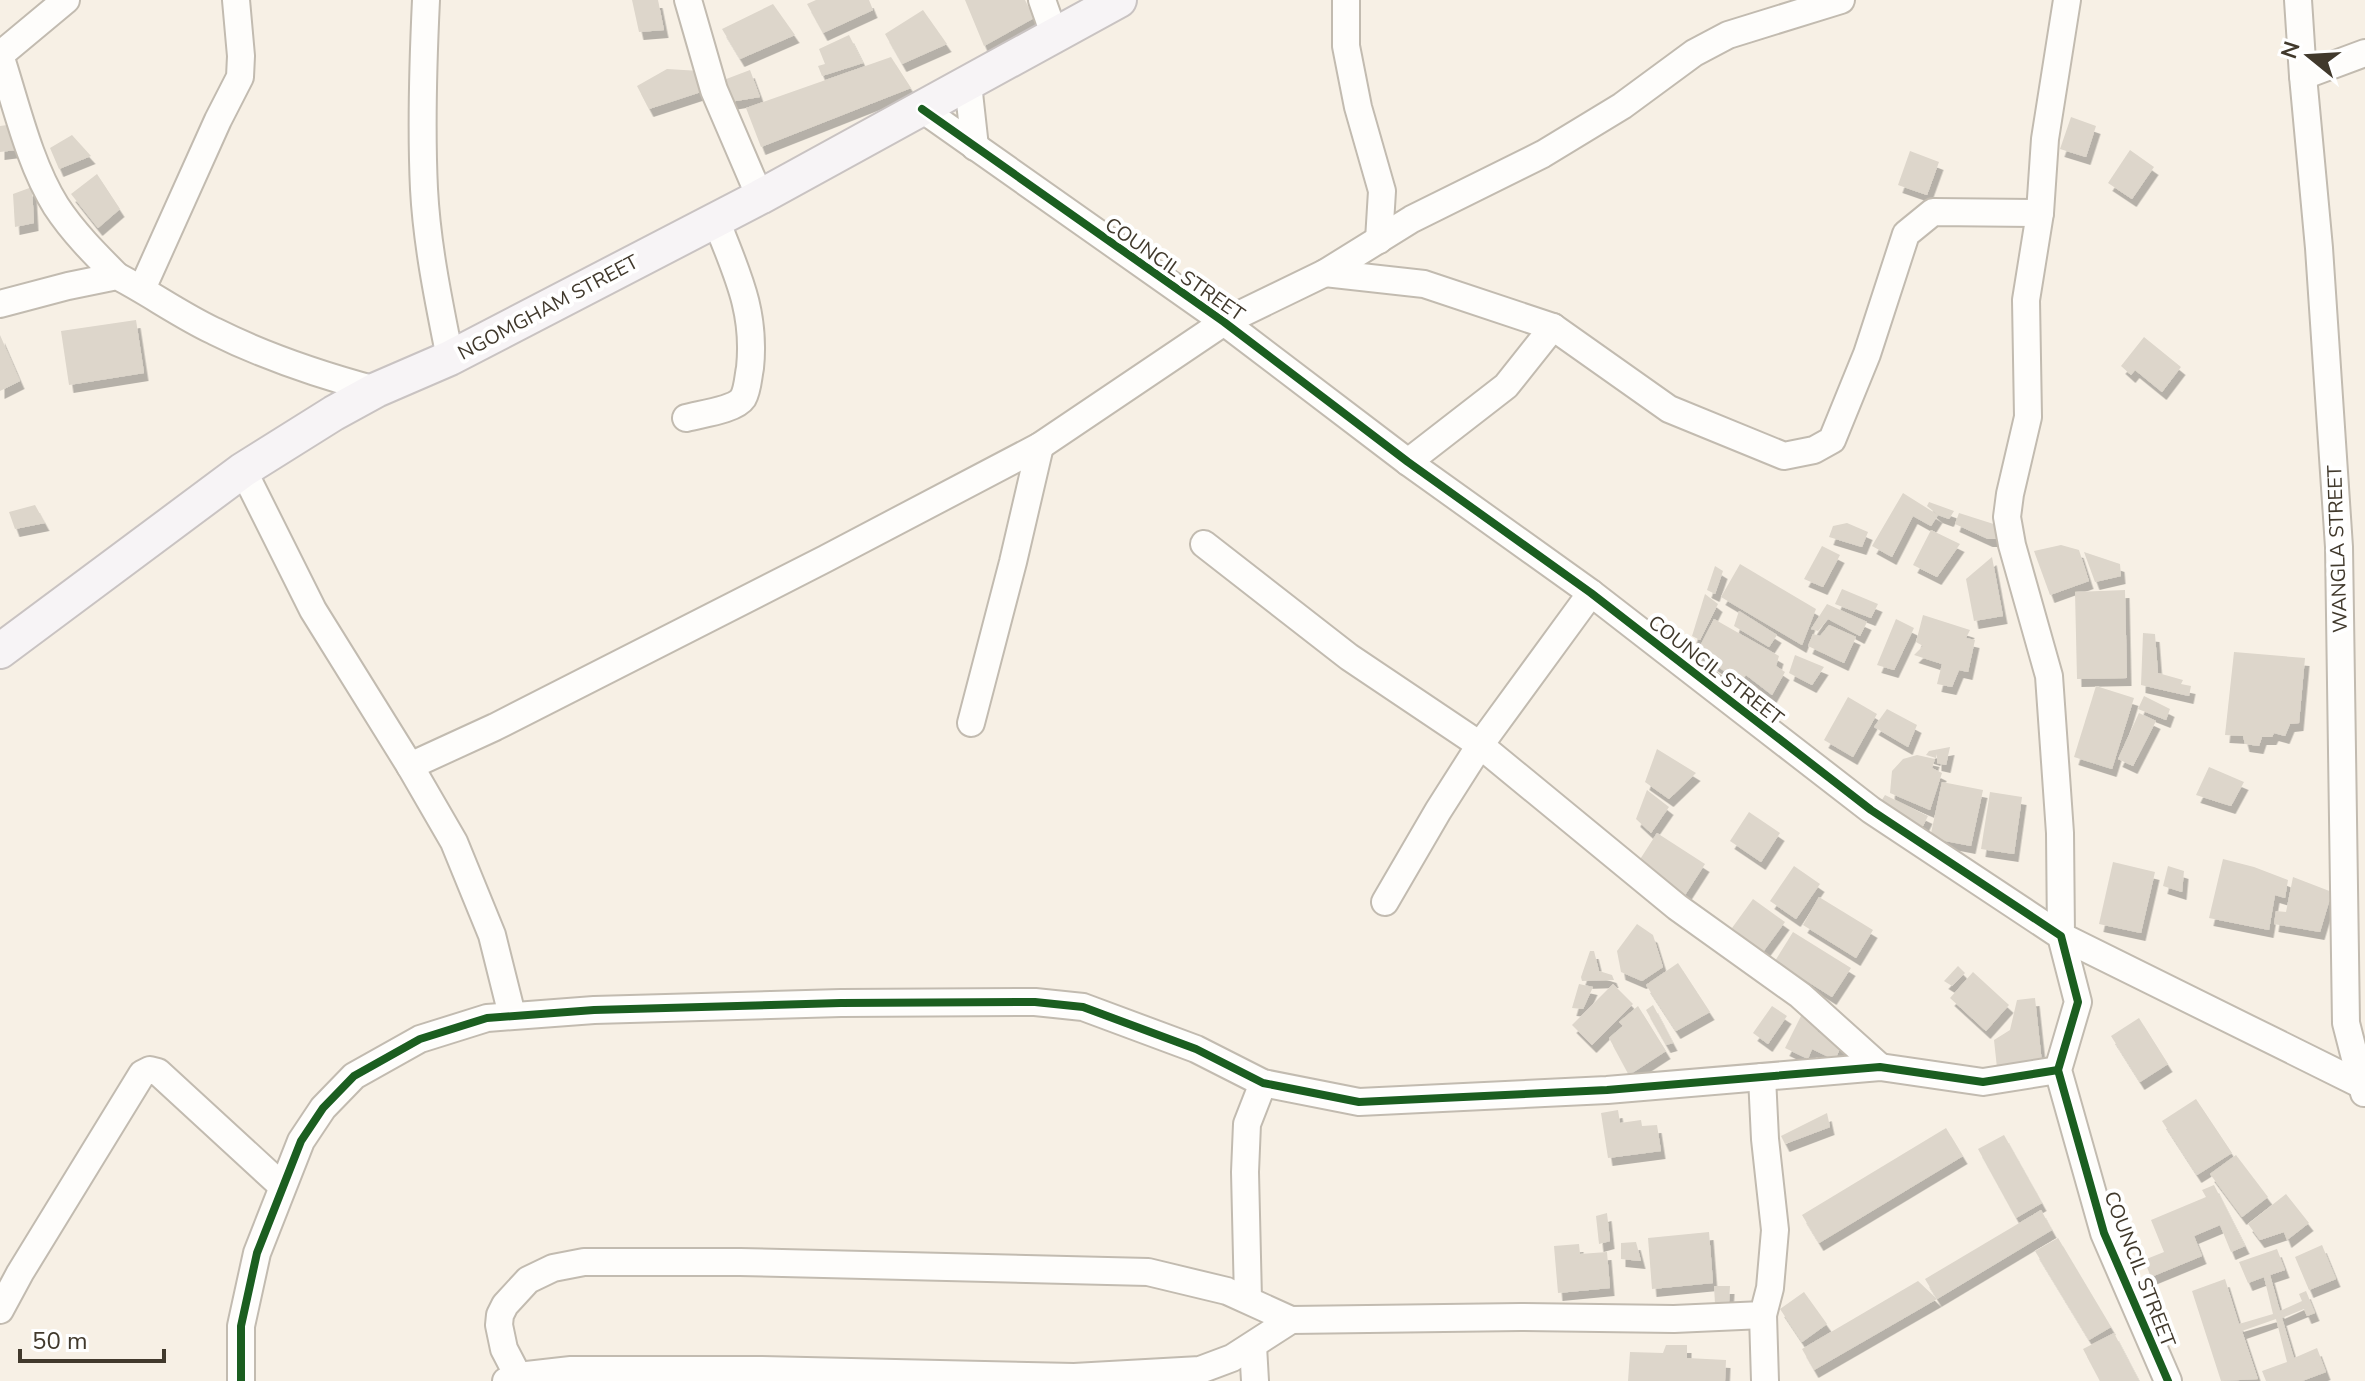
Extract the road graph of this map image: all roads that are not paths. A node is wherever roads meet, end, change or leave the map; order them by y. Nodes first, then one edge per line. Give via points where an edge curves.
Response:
1 (66, 0) edge
2 (236, 0) edge
3 (426, 0) edge
4 (688, 0) edge
5 (1042, 0) edge
6 (1119, 0) edge
7 (1346, 0) edge
8 (1841, 0) edge
9 (2067, 0) edge
10 (2298, 0) edge
11 (1055, 37) junction
12 (2365, 53) edge
13 (0, 55) edge
14 (2303, 76) junction
15 (968, 84) junction
16 (922, 109) junction
17 (975, 147) junction
18 (1382, 191) junction
19 (760, 197) junction
20 (2040, 213) junction
21 (1412, 219) junction
22 (716, 220) junction
23 (1379, 240) junction
24 (1325, 273) junction
25 (117, 276) junction
26 (142, 289) junction
27 (0, 304) edge
28 (1224, 322) junction
29 (1553, 327) junction
30 (450, 358) junction
31 (319, 374) junction
32 (376, 390) junction
33 (334, 413) junction
34 (686, 418) dead end
35 (1040, 446) junction
36 (1408, 462) junction
37 (243, 470) junction
38 (1204, 544) dead end
39 (1591, 593) junction
40 (0, 651) edge
41 (971, 723) dead end
42 (1480, 745) junction
43 (410, 766) junction
44 (2353, 780) edge
45 (1385, 902) dead end
46 (2061, 936) junction
47 (512, 1015) junction
48 (1880, 1067) junction
49 (2058, 1070) junction
50 (1762, 1077) junction
51 (1263, 1083) junction
52 (2362, 1090) edge
53 (282, 1186) junction
54 (1248, 1299) junction
55 (0, 1310) edge
56 (1763, 1315) junction
57 (1291, 1320) junction
58 (1253, 1346) junction
59 (512, 1378) edge
60 (241, 1381) edge
61 (1255, 1381) edge
62 (1765, 1381) edge
63 (2168, 1381) edge

1 - 13 street
2 - 26 street via 240,77
3 - 30 street via 421,95 424,192
4 - 19 street via 714,90
5 - 11 street
6 - 11 main road, NGOMGHAM STREET
7 - 18 street via 1346,46
8 - 21 street via 1728,35 1543,154
9 - 20 street via 2045,139
10 - 14 street, WANGLA STREET
11 - 15 main road, NGOMGHAM STREET
12 - 14 street
13 - 25 street via 38,170 56,205
14 - 44 street, WANGLA STREET
15 - 16 main road, NGOMGHAM STREET
15 - 17 street
16 - 17 street, COUNCIL STREET
16 - 19 main road, NGOMGHAM STREET
17 - 28 street, COUNCIL STREET
18 - 21 street
18 - 23 street
19 - 22 main road, NGOMGHAM STREET
20 - 29 street via 1933,212 1906,234 1832,440 1814,450 1784,456 1669,409
20 - 46 street via 2026,300 2028,417 2007,517 2049,676
21 - 23 street
22 - 30 main road, NGOMGHAM STREET
22 - 34 street via 746,298 753,340 748,384 742,399 731,406
23 - 24 street
24 - 28 street
24 - 29 street via 1424,284
25 - 26 street
25 - 27 street
26 - 31 street via 211,330
28 - 35 street
28 - 36 street, COUNCIL STREET
29 - 36 street via 1506,386
30 - 32 main road, NGOMGHAM STREET
31 - 32 street
31 - 33 street
32 - 33 main road, NGOMGHAM STREET
33 - 37 main road, NGOMGHAM STREET
35 - 41 street
35 - 43 street
36 - 39 street, COUNCIL STREET
37 - 40 main road, NGOMGHAM STREET
37 - 43 street via 313,610
38 - 42 street via 1349,657
39 - 42 street
39 - 46 street, COUNCIL STREET via 1871,810
42 - 45 street
42 - 48 street via 1677,907 1800,995
43 - 47 street via 454,842 492,935
44 - 52 street, WANGLA STREET via 2346,1023
46 - 49 street via 2078,1002
46 - 52 street, COUNCIL STREET
47 - 51 street via 1035,1002 1083,1007 1196,1049
47 - 53 street via 420,1039 354,1076 301,1141
48 - 49 street via 1983,1082
48 - 50 street
49 - 63 street, COUNCIL STREET via 2104,1233
50 - 51 street via 1359,1102
50 - 56 street via 1775,1230
51 - 54 street via 1247,1124
53 - 55 street via 169,1081 150,1070 142,1074
53 - 60 street via 257,1253 241,1326
54 - 57 street
54 - 59 street via 1148,1272 584,1262 528,1280 505,1305 499,1325
56 - 57 street
56 - 62 street
57 - 58 street
58 - 59 street via 1200,1370 1074,1377 636,1369
58 - 61 street

